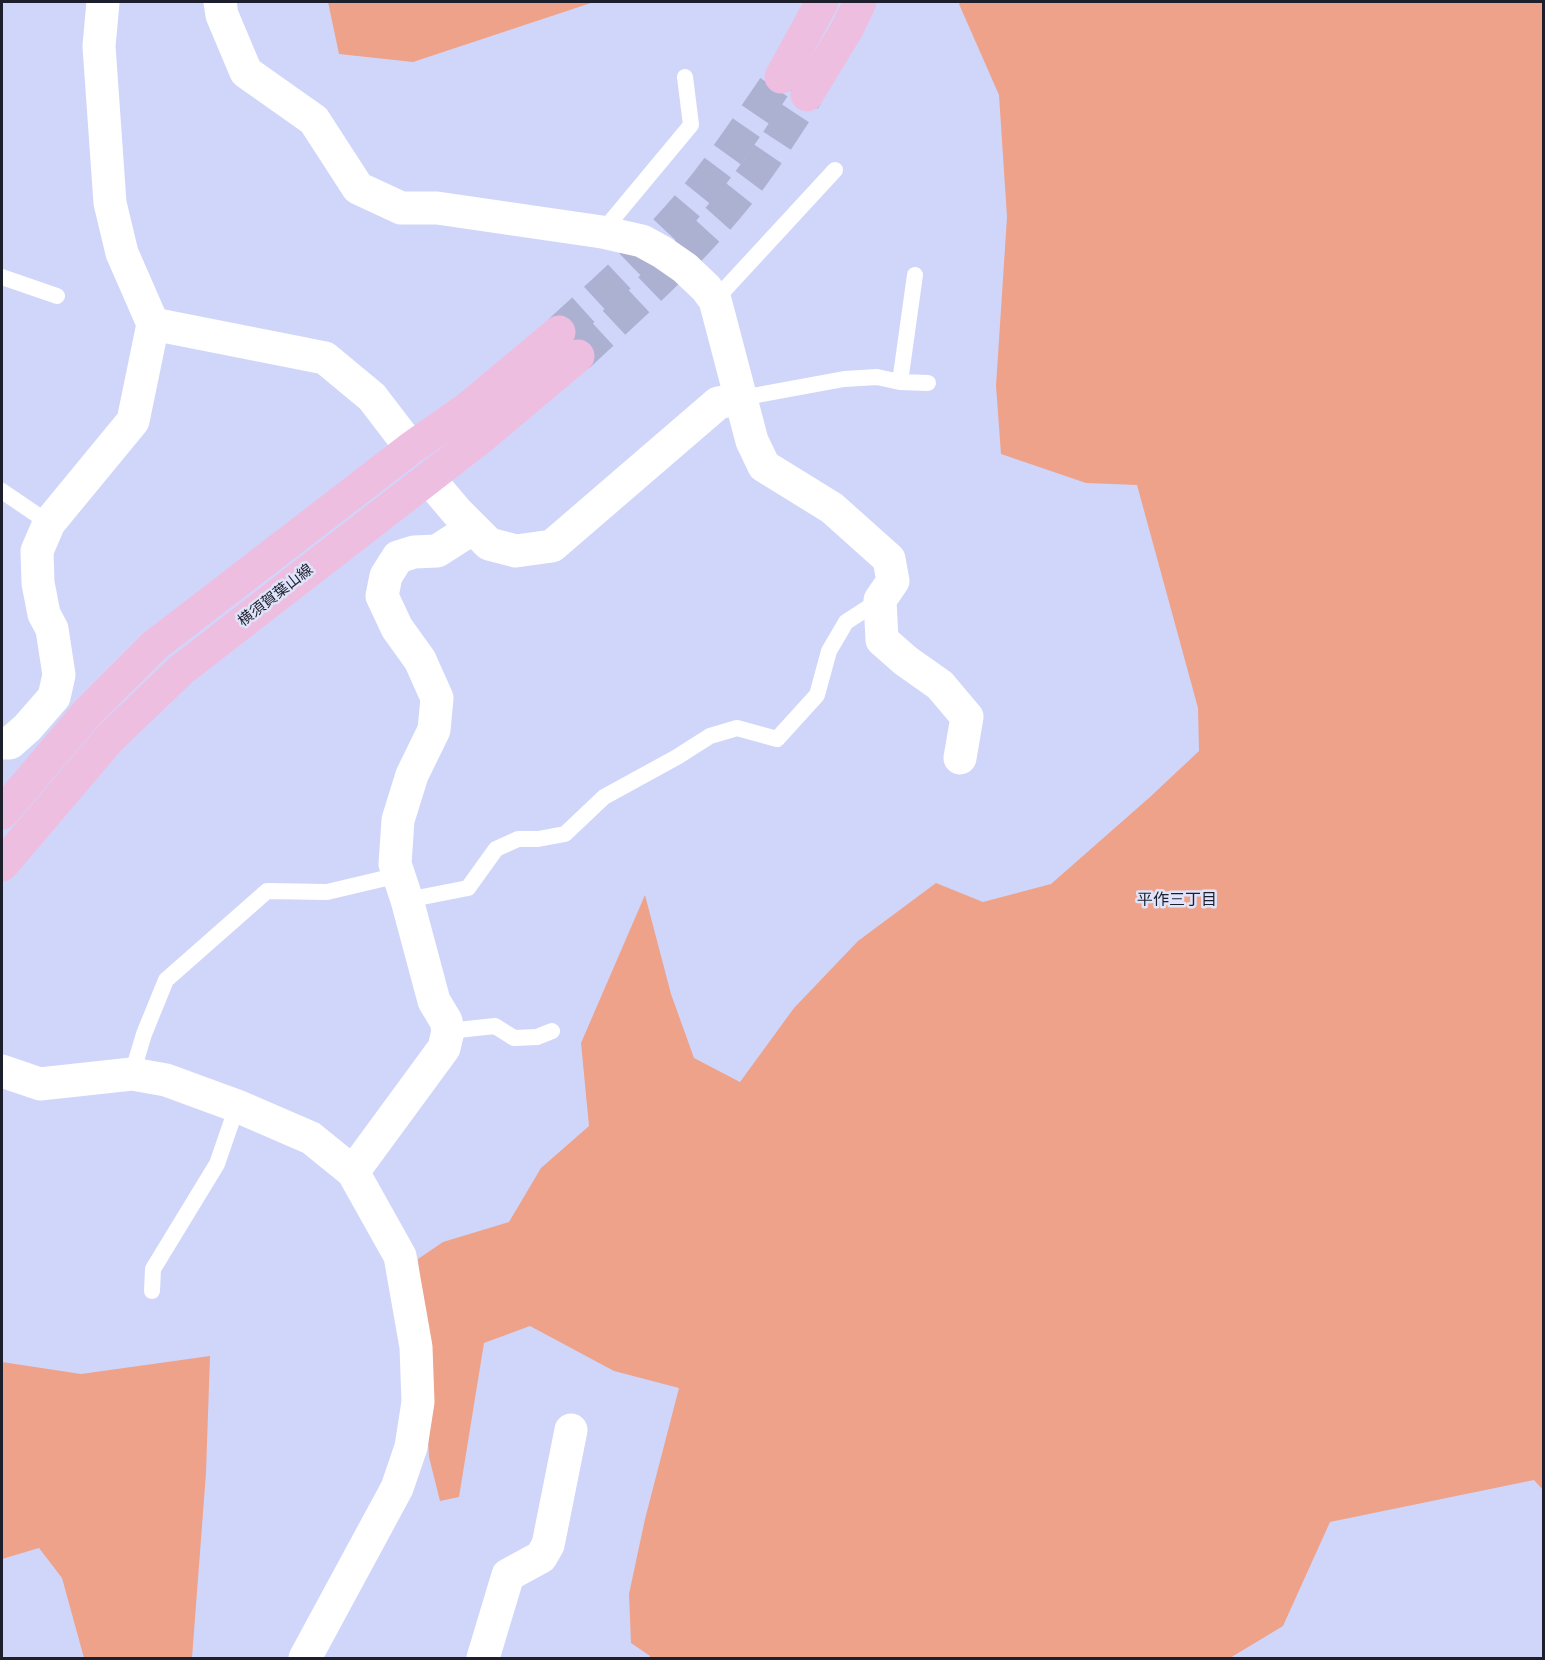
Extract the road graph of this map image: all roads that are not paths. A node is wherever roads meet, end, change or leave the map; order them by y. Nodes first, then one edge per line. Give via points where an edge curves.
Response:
1 (103, 2) edge
2 (220, 2) edge
3 (822, 2) edge
4 (860, 2) edge
5 (685, 77) dead end
6 (781, 77) tunnel mouth
7 (807, 94) tunnel mouth
8 (835, 171) dead end
9 (603, 232) junction
10 (915, 275) dead end
11 (2, 277) edge
12 (57, 296) dead end
13 (715, 300) junction
14 (153, 324) junction
15 (900, 382) junction
16 (928, 383) dead end
17 (741, 398) junction
18 (411, 448) junction
19 (429, 479) junction
20 (2, 491) edge
21 (49, 523) junction
22 (473, 528) junction
23 (880, 600) junction
24 (2, 743) edge
25 (960, 758) dead end
26 (2, 813) edge
27 (2, 865) edge
28 (403, 887) junction
29 (448, 1031) junction
30 (552, 1031) dead end
31 (2, 1071) edge
32 (132, 1074) junction
33 (237, 1106) junction
34 (353, 1172) junction
35 (152, 1291) dead end
36 (572, 1430) dead end
37 (305, 1659) edge
38 (483, 1659) edge

1 - 14 street via 99,46 110,203 122,253
2 - 9 street via 246,72 314,120 358,188 401,208 437,208
3 - 6 main road
4 - 7 main road
5 - 9 lane via 691,125
8 - 13 lane
9 - 13 street via 642,241 662,252 699,281
10 - 15 lane
11 - 12 lane
13 - 17 street
14 - 18 street via 325,358 372,397
14 - 21 street via 133,421
15 - 16 lane
15 - 17 lane via 877,377 844,379
17 - 22 street via 718,403 552,546 516,551 489,544
17 - 23 street via 752,441 764,466 832,507 889,559 893,581
18 - 19 main road, 横須賀葉山線 via 569,344
18 - 26 main road, 横須賀葉山線 via 155,645 87,713
19 - 22 street
19 - 27 main road, 横須賀葉山線 via 181,670 110,738
20 - 21 lane
21 - 24 street via 37,551 38,583 44,614 52,629 59,675 54,697 27,728 10,743
22 - 28 street via 437,551 398,557 386,576 382,596 397,628 420,660 437,698 434,730 412,775 398,820 394,864
23 - 25 street via 882,640 940,686 967,717
23 - 28 lane via 846,622 829,651 817,695 777,739 737,728 710,736 604,797 565,834 518,839 496,849 468,888
28 - 29 street via 434,1001
28 - 32 lane via 267,891 166,980
29 - 30 lane via 495,1026 514,1038 537,1037
29 - 34 street via 444,1048
31 - 32 street via 40,1083
32 - 33 street via 166,1080
33 - 34 street via 311,1138
33 - 35 lane via 217,1164 153,1269
34 - 37 street via 400,1256 416,1347 418,1402 411,1447 397,1488
36 - 38 street via 548,1545 541,1557 508,1575

